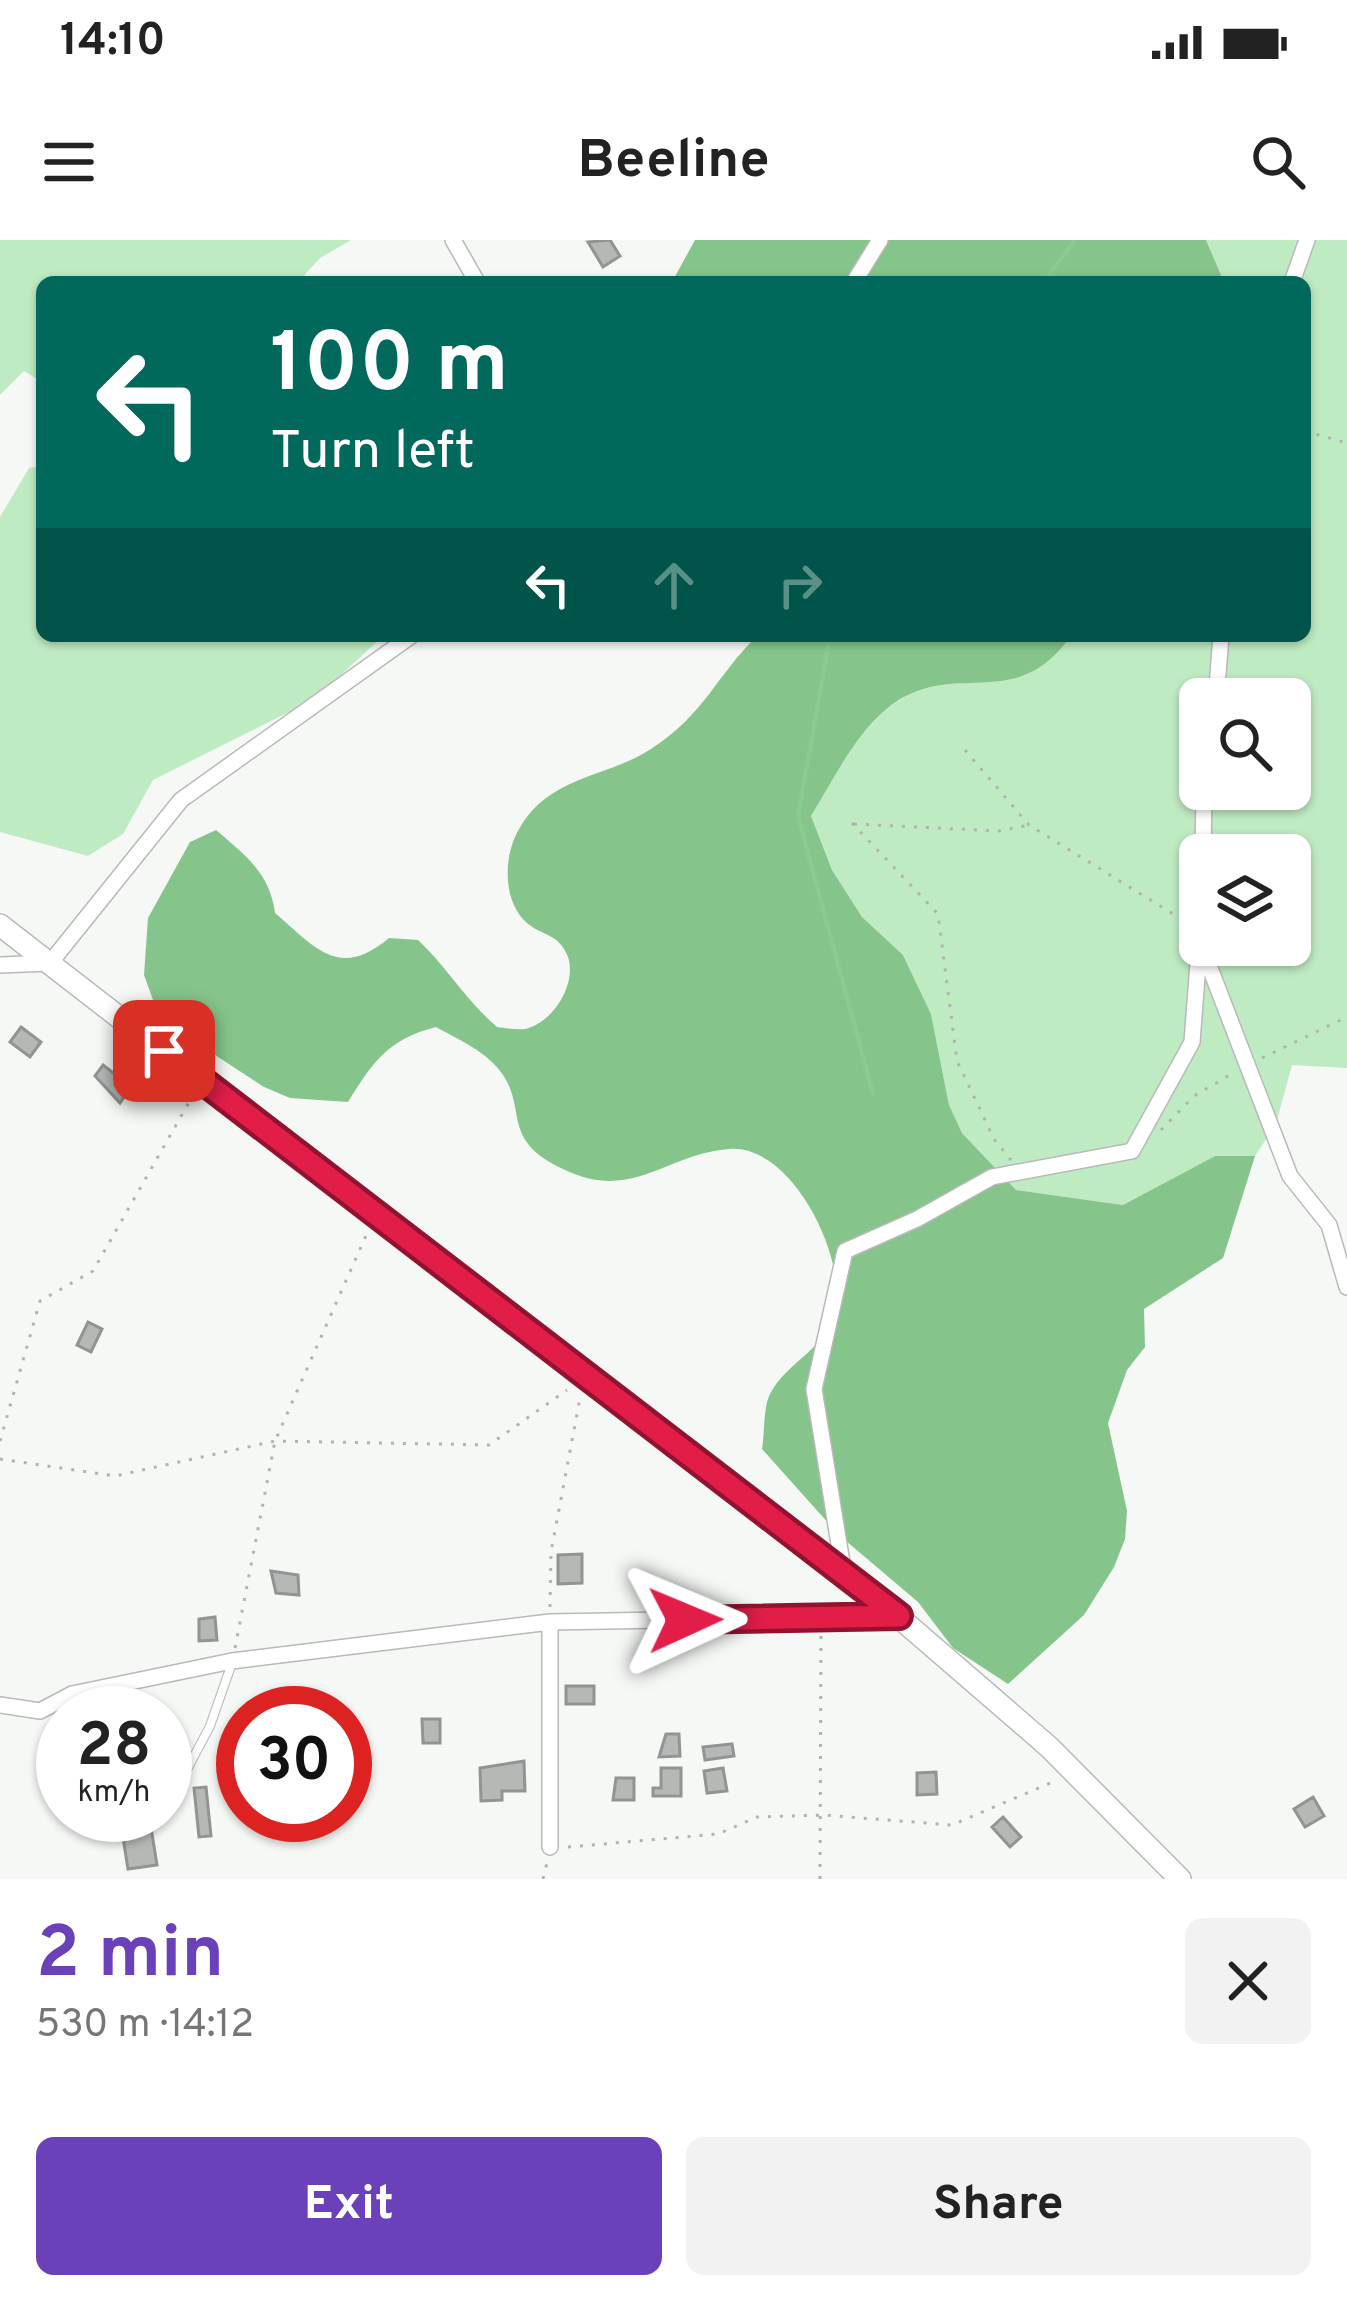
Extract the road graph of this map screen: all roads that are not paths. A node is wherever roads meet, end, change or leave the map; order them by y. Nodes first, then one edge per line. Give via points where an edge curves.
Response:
1 (453, 240) edge
2 (880, 240) edge
3 (1307, 240) edge
4 (474, 276) edge
5 (858, 276) edge
6 (1294, 276) edge
7 (403, 642) edge
8 (1221, 642) edge
9 (1218, 678) edge
10 (0, 925) edge
11 (50, 963) junction
12 (0, 965) edge
13 (1198, 966) edge
14 (1209, 966) edge
15 (1347, 1287) edge
16 (843, 1569) junction
17 (899, 1616) junction
18 (550, 1622) junction
19 (232, 1661) junction
20 (0, 1705) edge
21 (192, 1760) edge
22 (550, 1847) road end
23 (1180, 1879) edge

1 - 4 street
2 - 5 street
3 - 6 street
7 - 11 street via 182,800
8 - 9 street
10 - 11 street
11 - 12 street
11 - 16 street
13 - 16 street via 1192,1042 1132,1151 992,1177 845,1251 814,1389
14 - 15 street via 1290,1176 1329,1225
16 - 17 street
17 - 18 street
17 - 23 street via 1076,1772
18 - 19 street
18 - 22 street
19 - 20 street via 72,1694 40,1711
19 - 21 lane

